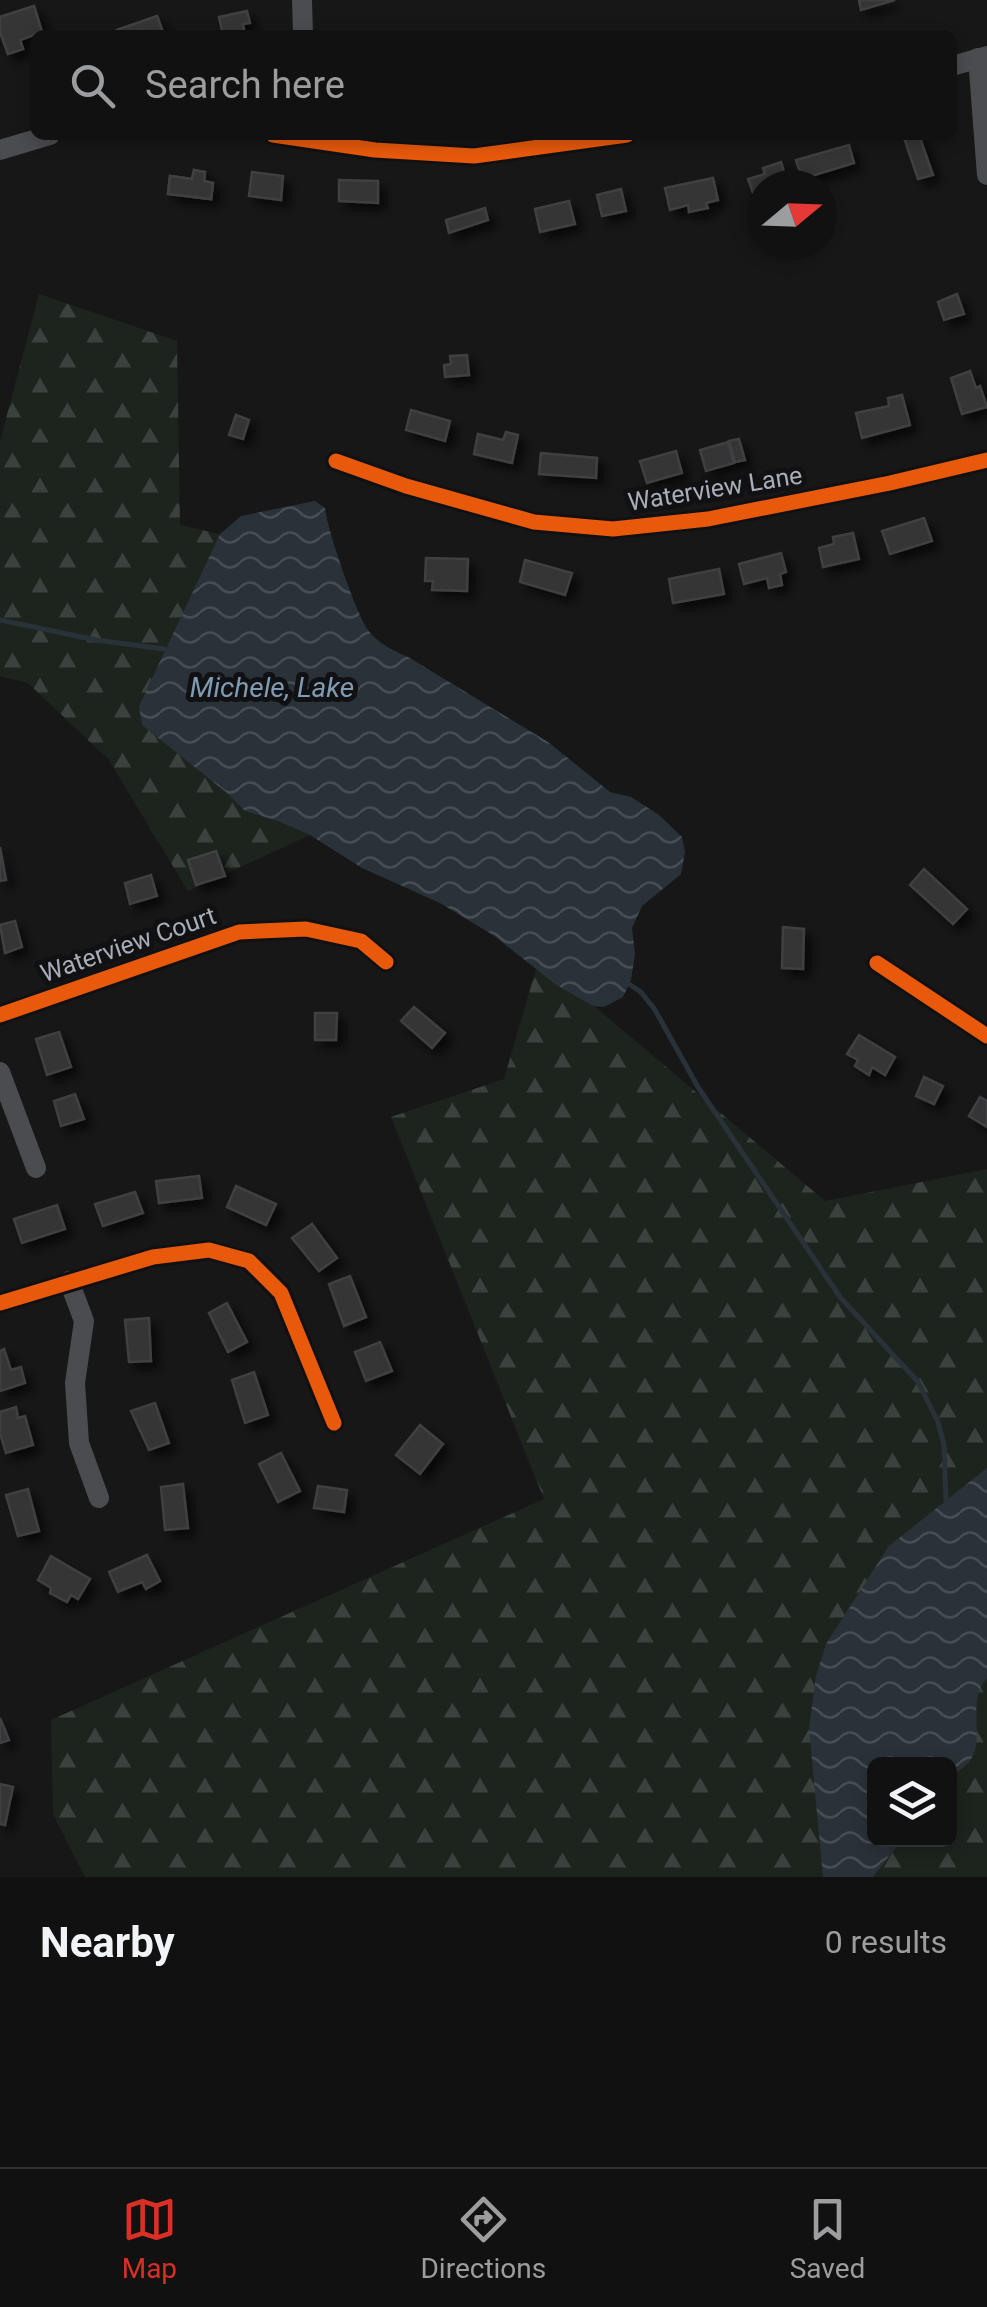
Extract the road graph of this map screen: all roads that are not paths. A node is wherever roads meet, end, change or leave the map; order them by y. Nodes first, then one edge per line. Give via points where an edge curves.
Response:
1 (302, 0) edge
2 (303, 30) edge
3 (982, 57) edge
4 (957, 64) edge
5 (33, 140) edge
6 (317, 140) edge
7 (591, 140) edge
8 (0, 150) edge
9 (987, 174) edge
10 (987, 460) edge
11 (336, 461) dead end
12 (386, 962) dead end
13 (877, 964) dead end
14 (0, 1015) edge
15 (987, 1036) edge
16 (0, 1072) edge
17 (36, 1168) dead end
18 (70, 1281) junction
19 (0, 1303) edge
20 (334, 1423) dead end
21 (99, 1498) dead end

1 - 2 street
3 - 4 street
3 - 9 street
5 - 8 street
6 - 7 street via 474,156
10 - 11 street, Waterview Lane via 708,519 613,529 534,522
12 - 14 street, Waterview Court via 361,941 306,929 239,932
13 - 15 street
16 - 17 street
18 - 19 street
18 - 20 street via 153,1257 209,1250 250,1261 281,1293
18 - 21 street via 84,1322 76,1383 79,1442

